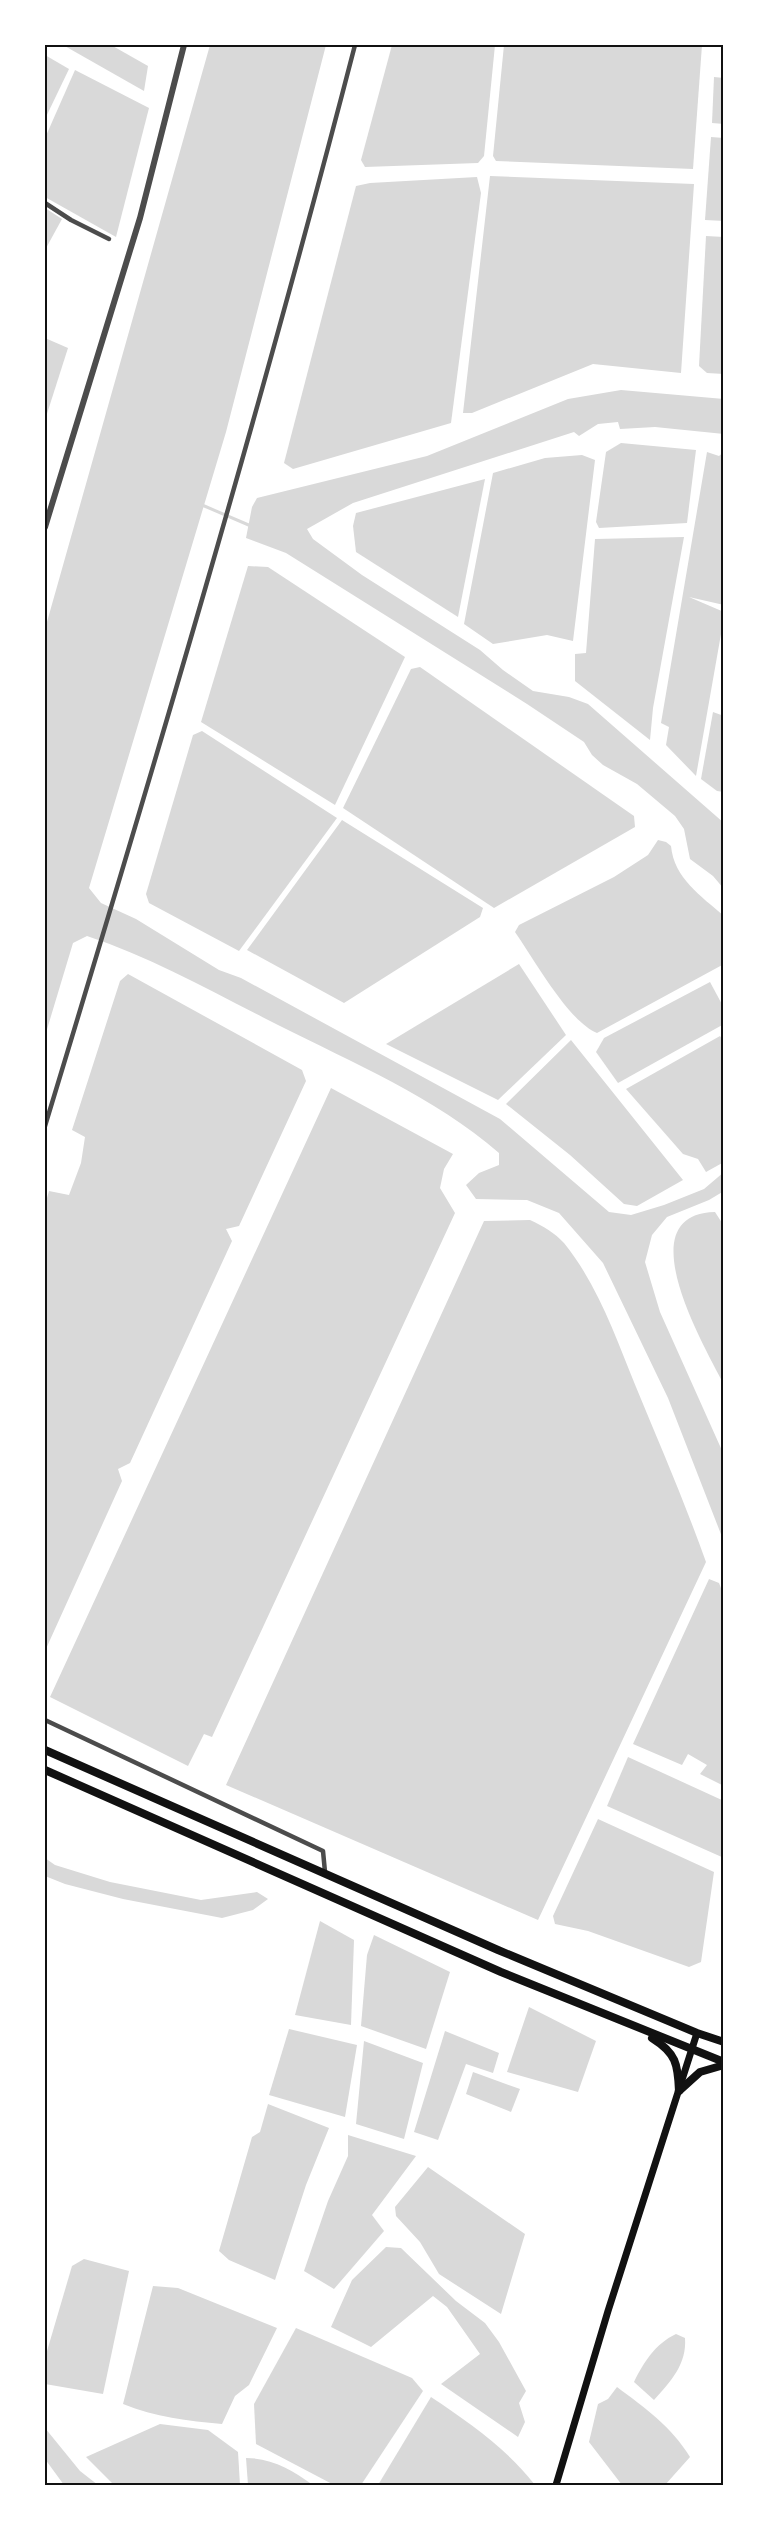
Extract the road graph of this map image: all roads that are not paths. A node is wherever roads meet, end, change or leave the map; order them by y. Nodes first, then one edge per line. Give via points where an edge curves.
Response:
1 (184, 45) edge
2 (355, 45) edge
3 (45, 203) edge
4 (109, 239) dead end
5 (45, 527) edge
6 (45, 1126) edge
7 (45, 1720) edge
8 (45, 1750) edge
9 (45, 1770) edge
10 (325, 1872) junction
11 (634, 2026) junction
12 (697, 2033) junction
13 (724, 2042) edge
14 (692, 2051) junction
15 (724, 2064) edge
16 (679, 2091) junction
17 (556, 2485) edge

1 - 5 street via 140,218
2 - 6 street via 147,790
3 - 4 street
7 - 10 street via 323,1851
8 - 10 main road
9 - 11 main road via 501,1972
10 - 12 main road
11 - 14 main road
11 - 16 main road via 668,2049 677,2065
12 - 13 main road
12 - 14 main road
14 - 15 main road
14 - 16 main road
15 - 16 main road via 700,2072
16 - 17 main road

